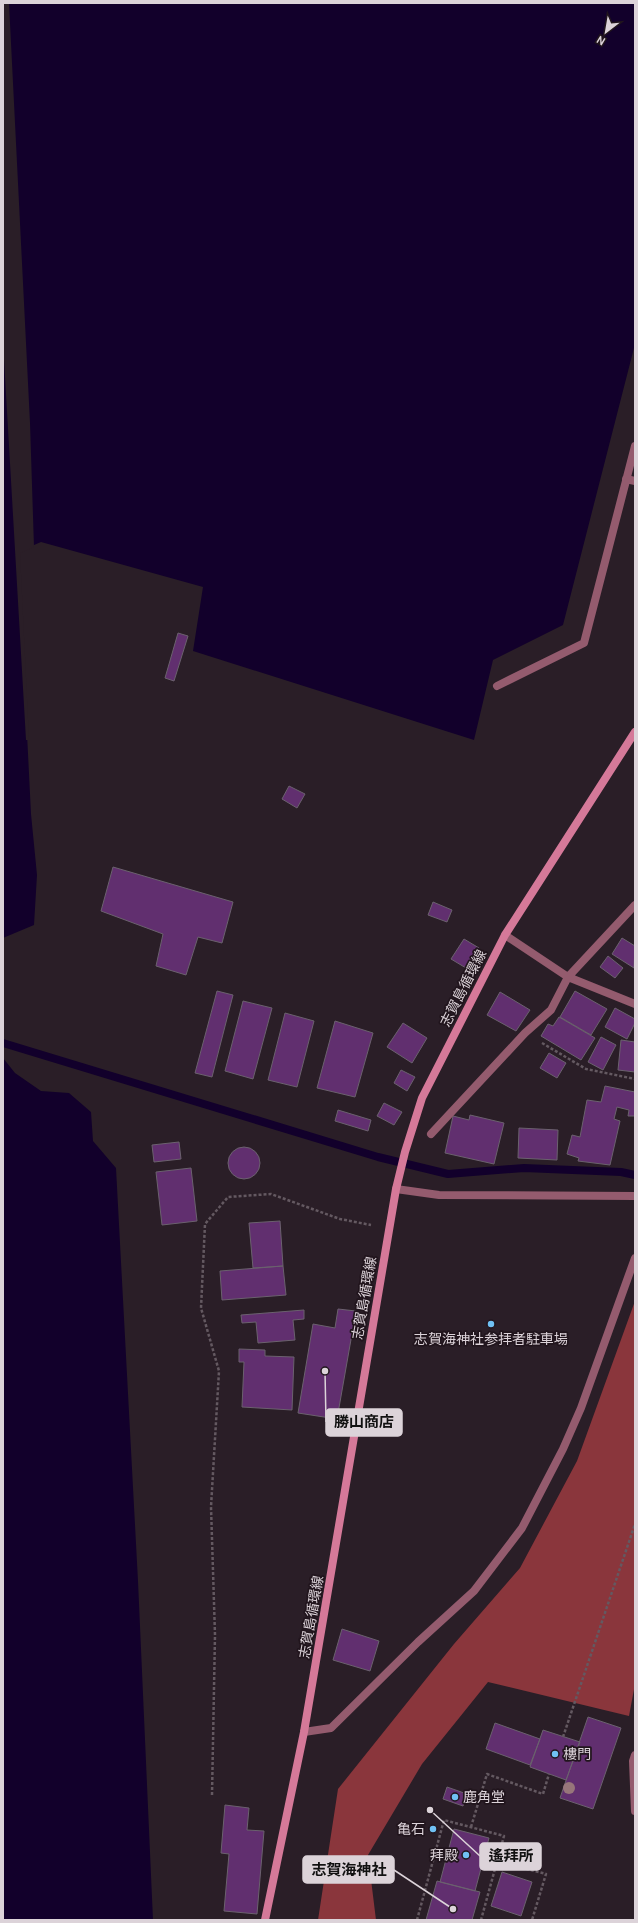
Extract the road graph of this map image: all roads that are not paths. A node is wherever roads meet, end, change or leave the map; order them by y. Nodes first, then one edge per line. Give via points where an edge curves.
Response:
1 (635, 446) edge
2 (626, 479) junction
3 (635, 481) edge
4 (497, 686) dead end
5 (635, 732) edge
6 (635, 905) edge
7 (505, 935) junction
8 (568, 977) junction
9 (635, 1004) edge
10 (431, 1134) dead end
11 (396, 1189) junction
12 (635, 1196) edge
13 (635, 1258) edge
14 (304, 1732) junction
15 (635, 1755) edge
16 (635, 1810) edge
17 (264, 1920) edge

1 - 2 street
2 - 3 street
2 - 4 street via 584,643
5 - 7 main road, 志賀島循環線
6 - 8 street
7 - 8 street
7 - 11 main road, 志賀島循環線 via 422,1098
8 - 9 street
8 - 10 street via 550,1010 525,1033
11 - 12 street via 439,1195
11 - 14 main road, 志賀島循環線
13 - 14 street via 581,1408 522,1528 474,1591 331,1728
14 - 17 main road, 志賀島循環線
15 - 16 street

